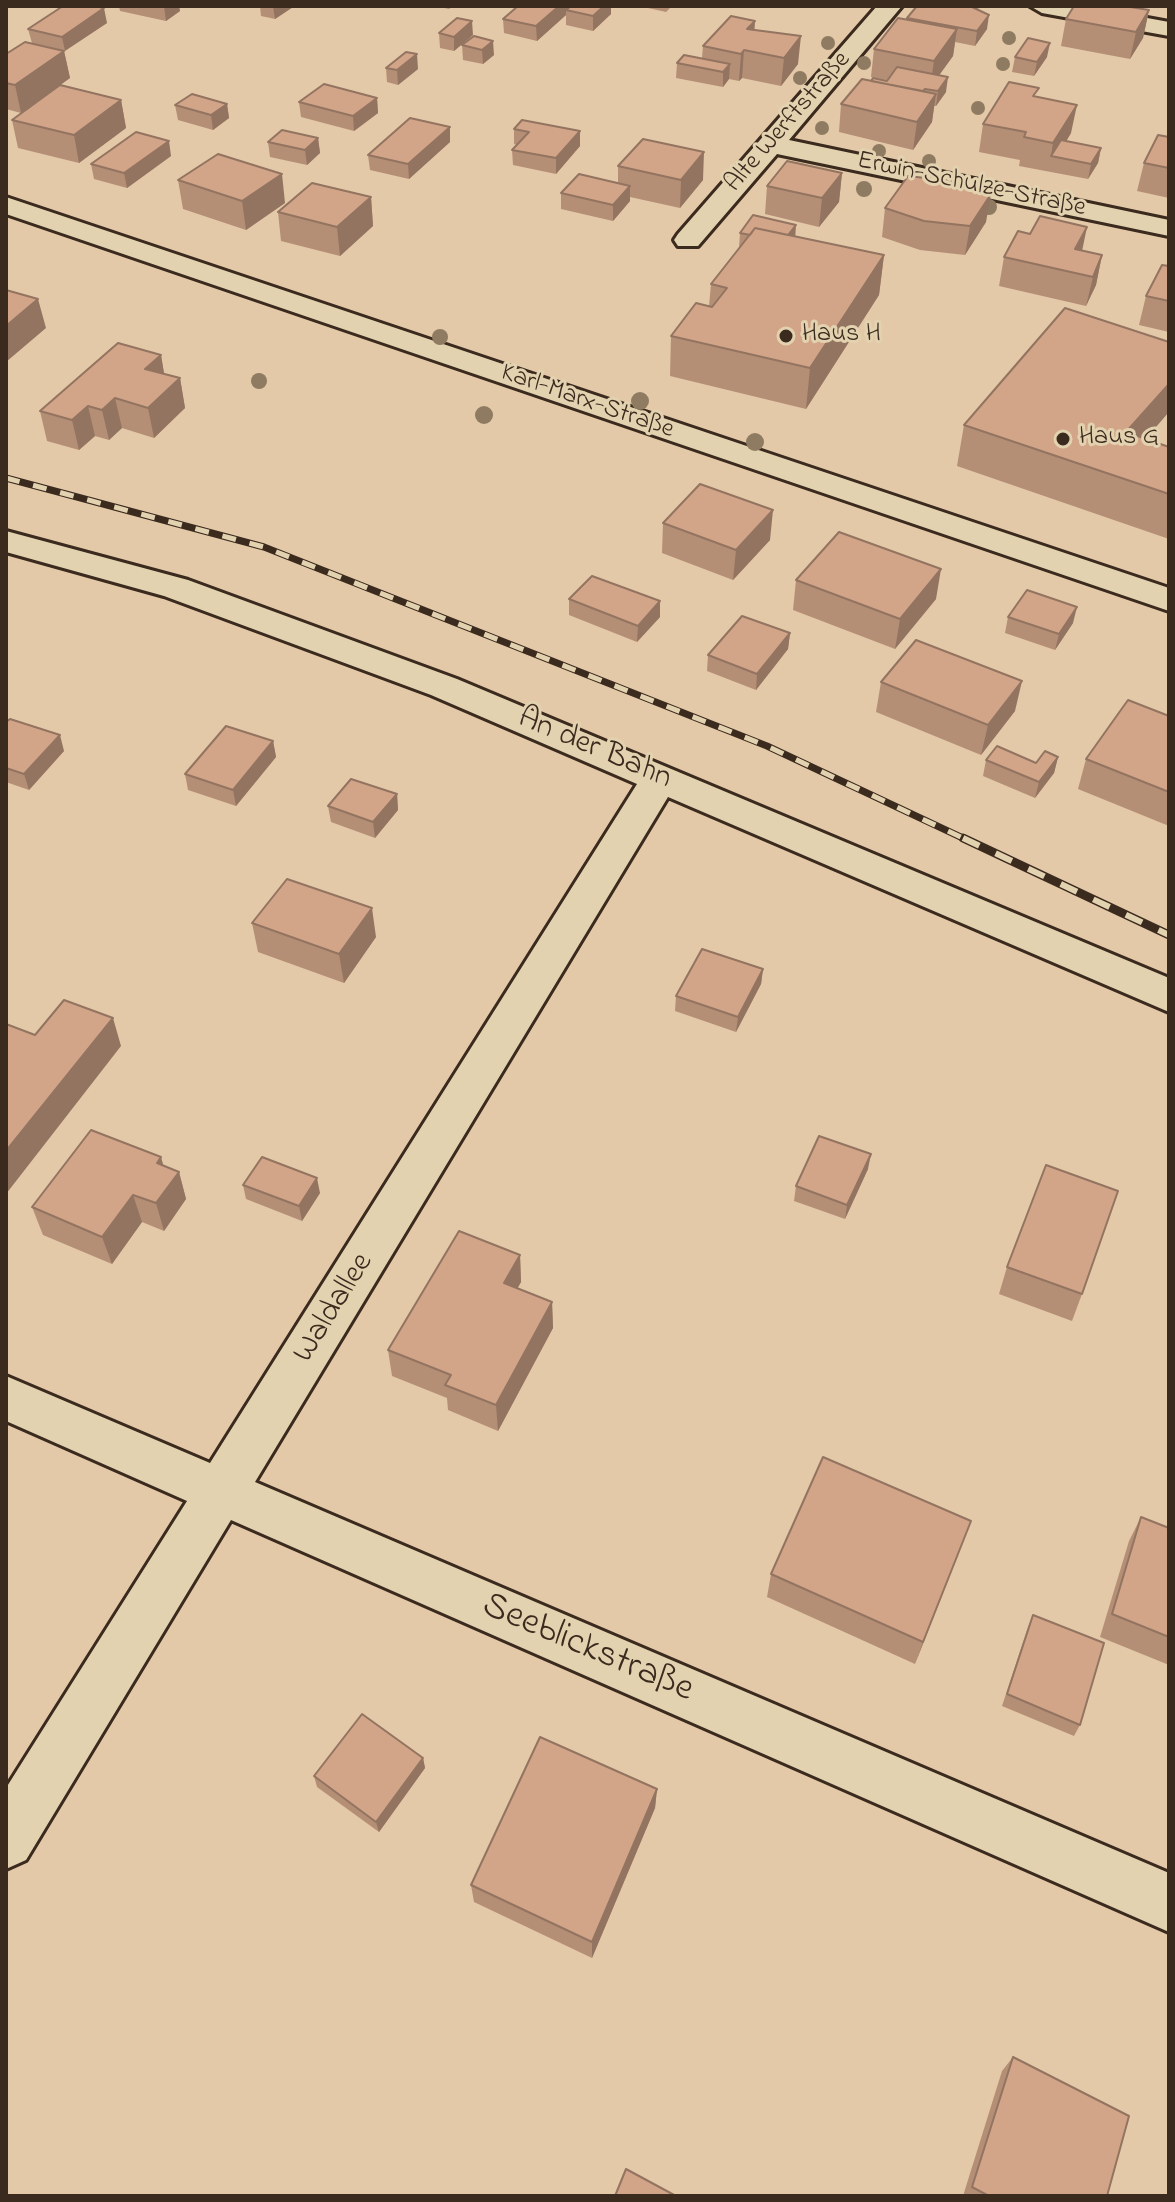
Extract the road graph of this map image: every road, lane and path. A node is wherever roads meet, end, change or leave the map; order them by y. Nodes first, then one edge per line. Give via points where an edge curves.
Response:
1 (890, 6) edge
2 (1042, 6) edge
3 (1169, 29) edge
4 (774, 145) junction
5 (6, 205) edge
6 (1169, 228) edge
7 (688, 240) dead end
8 (6, 541) edge
9 (1169, 600) edge
10 (661, 777) junction
11 (1169, 996) edge
12 (6, 1398) edge
13 (222, 1492) junction
14 (6, 1840) edge
15 (1169, 1903) edge

1 - 4 street, Alte Werftstraße
2 - 3 street
4 - 6 street, Erwin-Schulze-Straße
4 - 7 street, Alte Werftstraße via 754,161
5 - 9 street, Karl-Marx-Straße
8 - 10 street, An der Bahn via 176,588 444,687
10 - 11 street, An der Bahn
10 - 13 street, Waldallee
12 - 13 street, Seeblickstraße
13 - 14 street, Waldallee
13 - 15 street, Seeblickstraße

